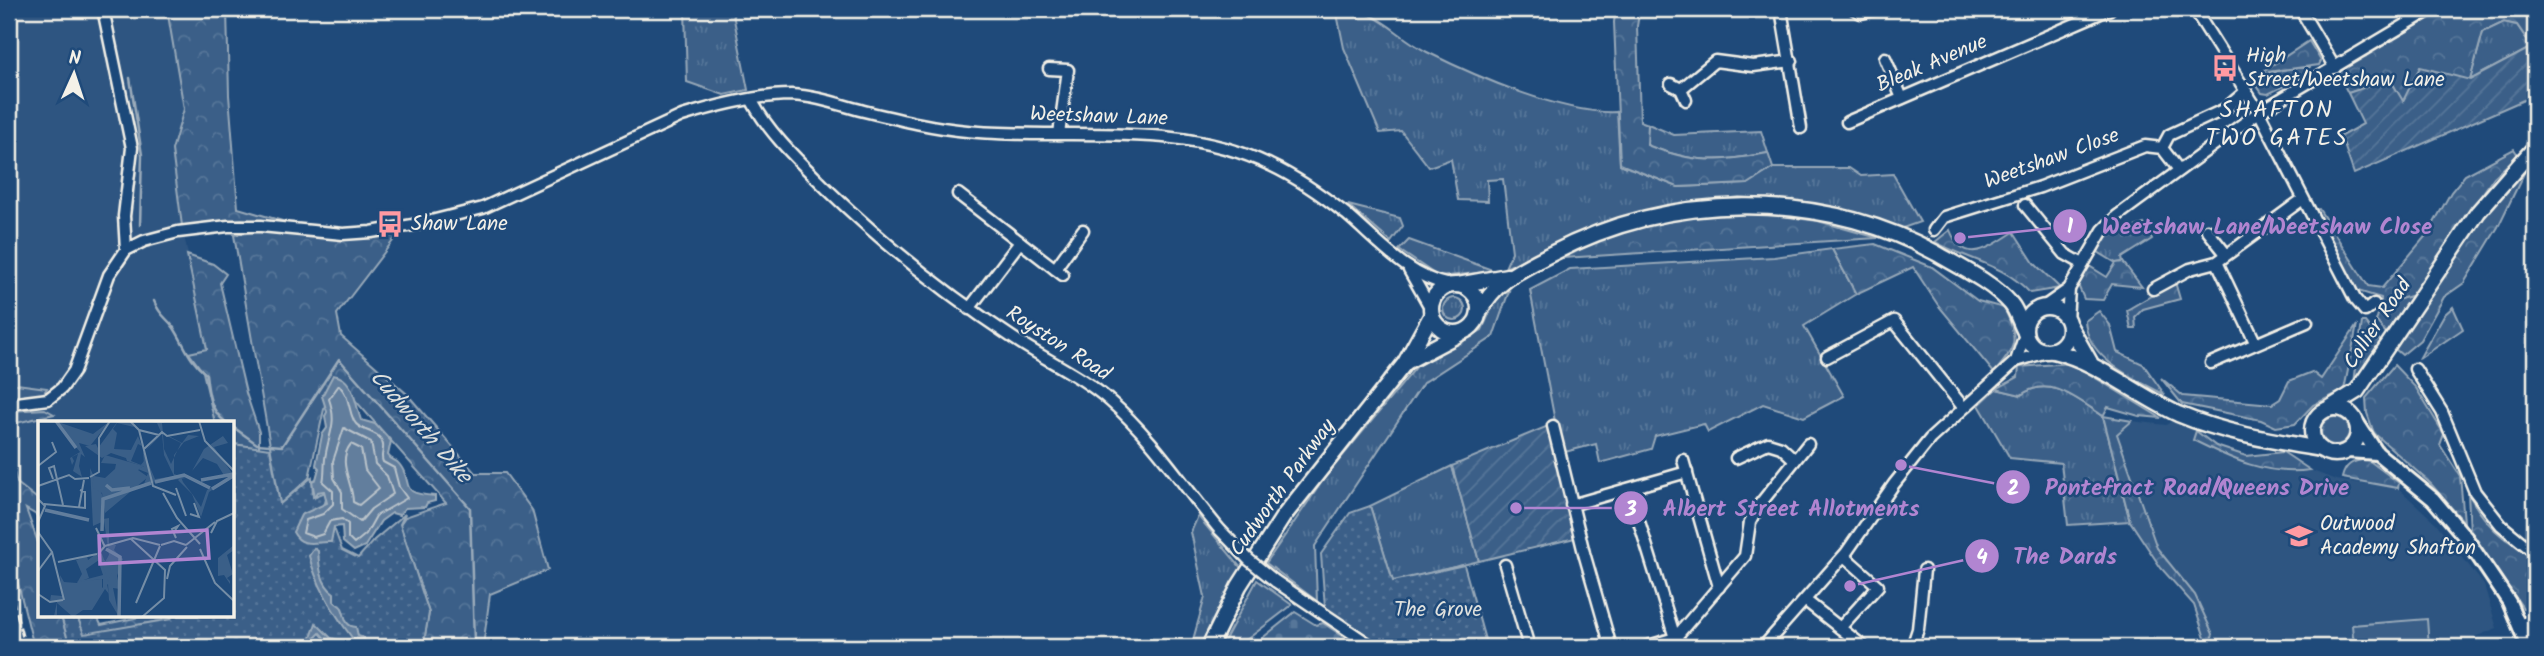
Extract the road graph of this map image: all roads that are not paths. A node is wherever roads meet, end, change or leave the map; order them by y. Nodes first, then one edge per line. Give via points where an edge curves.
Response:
1 (103, 9) edge
2 (1781, 9) edge
3 (1854, 9) edge
4 (1877, 9) edge
5 (2110, 9) edge
6 (2194, 9) edge
7 (2300, 9) edge
8 (2432, 9) edge
9 (1885, 58) dead end
10 (1792, 61) junction
11 (2335, 68) junction
12 (1049, 69) dead end
13 (2246, 91) junction
14 (1902, 98) junction
15 (1686, 100) dead end
16 (752, 101) junction
17 (2259, 112) junction
18 (1847, 122) dead end
19 (1801, 128) dead end
20 (1059, 134) junction
21 (2535, 147) edge
22 (2162, 148) junction
23 (2179, 170) junction
24 (958, 194) dead end
25 (2303, 199) junction
26 (2025, 205) dead end
27 (1934, 229) dead end
28 (1083, 230) dead end
29 (2207, 230) dead end
30 (1020, 242) junction
31 (126, 250) junction
32 (2226, 254) junction
33 (2217, 262) junction
34 (2083, 264) junction
35 (1409, 269) junction
36 (1512, 275) junction
37 (1454, 285) junction
38 (2068, 289) junction
39 (2153, 289) dead end
40 (2374, 304) dead end
41 (2012, 305) junction
42 (2041, 308) junction
43 (969, 309) junction
44 (1431, 312) junction
45 (1479, 313) junction
46 (2307, 322) dead end
47 (2068, 323) junction
48 (1464, 331) junction
49 (2025, 333) junction
50 (2255, 342) junction
51 (2050, 351) junction
52 (1827, 357) dead end
53 (2016, 361) junction
54 (2091, 362) junction
55 (1405, 363) junction
56 (2211, 363) dead end
57 (2415, 369) dead end
58 (2357, 391) junction
59 (9, 404) edge
60 (1963, 407) junction
61 (2328, 409) junction
62 (2357, 422) junction
63 (2313, 423) junction
64 (1553, 426) dead end
65 (2282, 441) junction
66 (1808, 444) dead end
67 (2321, 449) junction
68 (2348, 451) junction
69 (2377, 453) junction
70 (1736, 458) dead end
71 (1683, 460) dead end
72 (1795, 460) junction
73 (1687, 472) junction
74 (1629, 489) junction
75 (1571, 505) junction
76 (2535, 553) edge
77 (1844, 556) junction
78 (1505, 565) dead end
79 (1924, 570) dead end
80 (1719, 587) junction
81 (1806, 601) junction
82 (2535, 620) edge
83 (2520, 624) junction
84 (1840, 628) junction
85 (1675, 638) junction
86 (1209, 647) edge
87 (1373, 647) edge
88 (1529, 647) edge
89 (1611, 647) edge
90 (1645, 647) edge
91 (1685, 647) edge
92 (1763, 647) edge
93 (1864, 647) edge
94 (1912, 647) edge
95 (2528, 647) edge

1 - 31 street via 132,148 124,216
2 - 10 street
3 - 4 street via 1867,13
5 - 14 street, Bleak Avenue
6 - 13 street
7 - 11 street
8 - 11 street
9 - 14 street
10 - 15 street via 1753,66 1715,61 1676,86
10 - 19 street
11 - 17 street
12 - 20 street via 1068,69
13 - 17 street
13 - 22 street via 2225,109 2169,135
14 - 18 street, Bleak Avenue
16 - 20 street, Weetshaw Lane via 790,95 925,125
16 - 31 street via 682,116 454,217 343,234 261,226 197,229 144,241
16 - 43 street, Royston Road via 777,137 848,209
17 - 23 street
17 - 25 street
20 - 35 street, Weetshaw Lane via 1183,139 1231,149 1310,187
21 - 58 highway, Collier Road via 2479,212
22 - 23 street
22 - 27 street, Weetshaw Close via 2145,146 2040,187 1944,217
23 - 34 street via 2117,216
24 - 30 street
25 - 32 street
25 - 40 street via 2355,299 2365,311
26 - 34 street via 2065,254
28 - 30 street via 1059,272
29 - 32 street
30 - 43 street
31 - 59 street via 109,275 74,371 62,388 48,400
32 - 33 street
33 - 39 street via 2190,268
33 - 50 street
34 - 38 street
35 - 37 street, Weetshaw Lane
35 - 44 street, Weetshaw Lane
36 - 37 highway, Cudworth Parkway
36 - 41 highway, Cudworth Parkway via 1570,244 1630,222 1663,213 1756,206 1808,211 1905,239 1969,273
36 - 45 highway, Cudworth Parkway via 1494,288
37 - 44 highway, Cudworth Parkway via 1436,293
37 - 45 highway via 1476,298
38 - 42 street
38 - 47 street
41 - 42 highway, Cudworth Parkway
41 - 49 highway, Cudworth Parkway
42 - 47 highway via 2057,309
42 - 49 highway via 2030,315
43 - 87 street, Royston Road, bridge via 1079,376 1111,402 1145,436 1220,530 1275,581
44 - 48 highway via 1435,323 1448,332
44 - 55 highway, Cudworth Parkway
45 - 48 highway, Cudworth Parkway
46 - 50 street
47 - 51 highway via 2067,338
47 - 54 highway
48 - 55 highway, Cudworth Parkway
49 - 51 highway via 2033,347
49 - 53 street
50 - 56 street
51 - 53 street
51 - 54 highway
52 - 60 street via 1894,321
53 - 60 street
54 - 65 highway via 2186,417
55 - 86 highway, Cudworth Parkway via 1283,517 1239,586
57 - 76 street via 2442,412 2475,492 2501,525
58 - 61 highway, Collier Road
58 - 62 highway, Collier Road
60 - 77 street via 1894,484
61 - 62 highway via 2341,408
61 - 63 highway
62 - 68 highway via 2358,436
62 - 69 main road
63 - 65 highway
63 - 67 highway via 2313,437
64 - 75 street
65 - 67 highway
66 - 72 street
67 - 68 highway via 2335,454
68 - 69 main road
69 - 83 main road via 2433,499 2466,538
70 - 72 street via 1768,443 1781,447
71 - 73 street
72 - 80 street via 1760,504 1750,522 1745,556
73 - 74 street
73 - 80 street
74 - 75 street
74 - 85 street
75 - 89 street
77 - 81 street
77 - 84 street via 1878,586
78 - 88 street
79 - 94 street
80 - 85 street
81 - 84 street
81 - 92 street
82 - 83 street
83 - 95 main road
84 - 93 street
85 - 90 street
85 - 91 street

